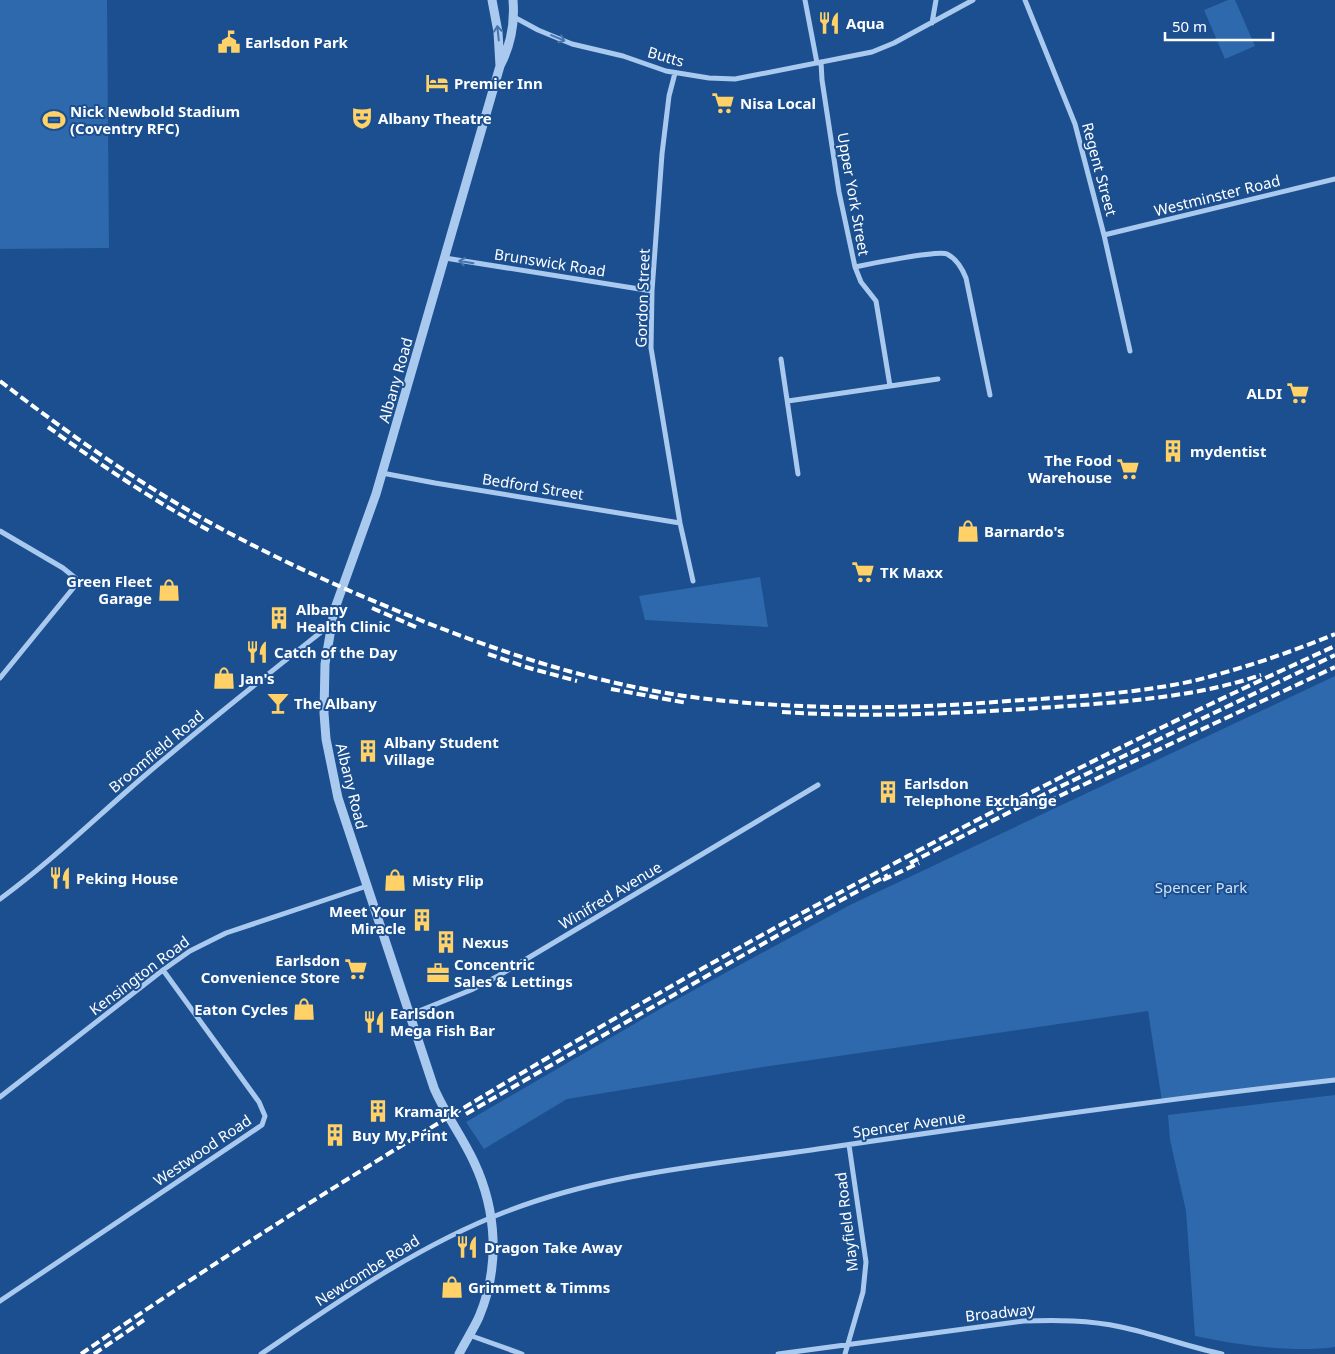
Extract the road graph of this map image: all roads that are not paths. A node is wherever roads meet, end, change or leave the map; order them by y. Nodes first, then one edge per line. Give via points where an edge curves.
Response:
1 (492, 0) edge
2 (513, 0) edge
3 (805, 0) edge
4 (936, 0) edge
5 (973, 0) edge
6 (1025, 0) edge
7 (514, 17) junction
8 (932, 23) junction
9 (819, 63) junction
10 (500, 66) junction
11 (675, 73) junction
12 (1335, 179) edge
13 (1104, 235) junction
14 (445, 258) junction
15 (855, 267) junction
16 (652, 291) junction
17 (1130, 351) dead end
18 (781, 359) dead end
19 (938, 378) dead end
20 (890, 386) junction
21 (990, 395) dead end
22 (788, 401) junction
23 (382, 473) junction
24 (798, 474) dead end
25 (680, 523) junction
26 (0, 531) edge
27 (693, 581) dead end
28 (330, 625) junction
29 (0, 678) edge
30 (818, 785) dead end
31 (367, 886) junction
32 (0, 899) edge
33 (163, 970) junction
34 (409, 1015) junction
35 (1335, 1080) edge
36 (0, 1097) edge
37 (849, 1144) junction
38 (491, 1218) junction
39 (0, 1301) edge
40 (469, 1335) junction
41 (849, 1344) junction
42 (261, 1354) edge
43 (458, 1354) edge
44 (522, 1354) edge
45 (778, 1354) edge
46 (845, 1354) edge
47 (1222, 1354) edge

10 -> 1 street, Albany Road
2 - 7 street, Albany Road
3 - 9 street, Upper York Street
4 - 8 street
5 - 8 street, Butts
6 - 13 street, Regent Street via 1076,124
7 - 10 street, Albany Road via 507,52
7 -> 11 street, Butts via 572,44
8 - 9 street, Butts via 872,52
9 - 11 street, Butts via 735,79
9 - 15 street, Upper York Street via 839,192
10 - 14 street, Albany Road
11 - 16 street, Gordon Street via 665,128
12 - 13 street, Westminster Road
13 - 17 street, Regent Street
16 -> 14 street, Brunswick Road
14 - 23 street, Albany Road
15 - 20 street via 861,282 876,302
15 - 21 street, Upper York Street via 942,252 954,260 966,278
16 - 25 street, Gordon Street via 651,348
18 - 22 street
19 - 20 street
20 - 22 street
22 - 24 street
23 - 25 street, Bedford Street
23 - 28 street, Albany Road
25 - 27 street, Gordon Street
26 - 29 street via 79,581
28 - 31 street, Albany Road via 324,686 326,739 338,798
28 - 32 street, Broomfield Road
30 - 34 street, Winifred Avenue via 498,976
31 - 33 street, Kensington Road via 226,933 190,951
31 - 34 street, Albany Road
33 - 36 street, Kensington Road
33 - 39 street, Westwood Road via 259,1102 265,1116 262,1125
34 - 38 street, Albany Road via 441,1104 479,1174
35 - 37 street, Spencer Avenue
37 - 38 street, Spencer Avenue via 617,1179 566,1190
37 - 41 street, Mayfield Road via 866,1262 863,1292
38 - 40 street, Albany Road via 492,1268 487,1293
38 - 42 street, Newcombe Road via 416,1253
40 - 43 street, Albany Road
40 - 44 street
41 - 45 street, Broadway
41 - 46 street, Mayfield Road
41 - 47 street, Broadway via 1024,1321 1065,1320 1120,1327

